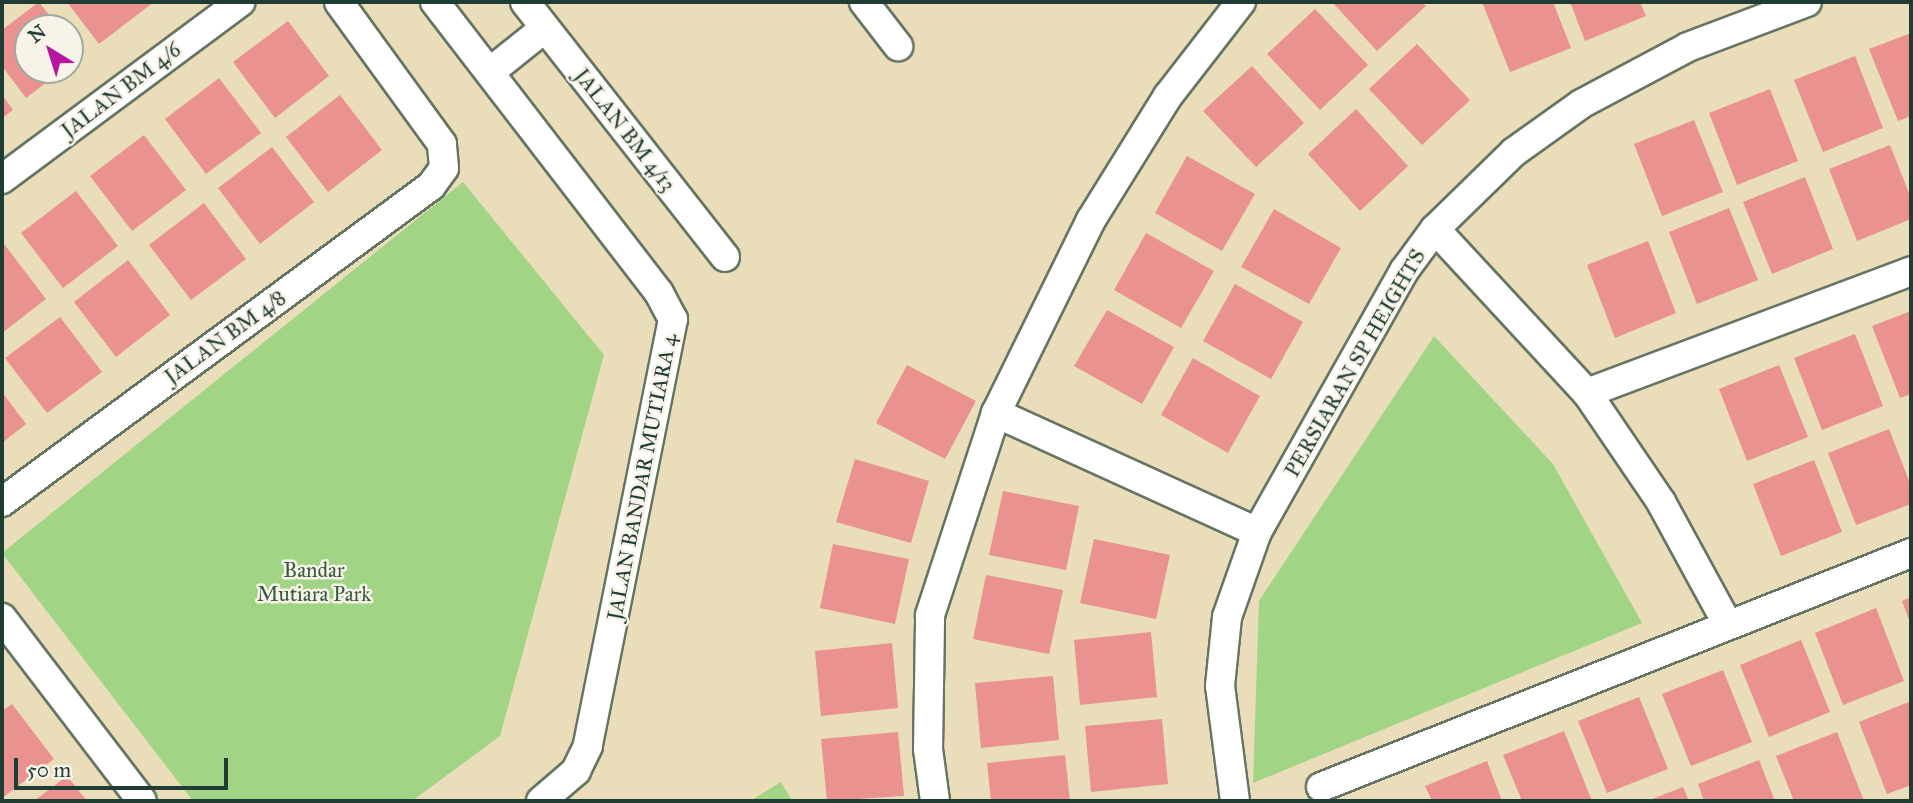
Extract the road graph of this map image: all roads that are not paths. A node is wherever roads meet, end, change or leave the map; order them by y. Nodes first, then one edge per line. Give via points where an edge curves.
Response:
1 (240, 2) edge
2 (339, 2) edge
3 (435, 2) edge
4 (525, 2) edge
5 (864, 2) edge
6 (1241, 2) edge
7 (1807, 2) edge
8 (545, 28) junction
9 (898, 46) dead end
10 (490, 72) junction
11 (2, 179) edge
12 (1435, 229) junction
13 (725, 257) dead end
14 (1911, 271) edge
15 (1587, 393) junction
16 (996, 413) junction
17 (2, 502) edge
18 (1257, 532) junction
19 (1911, 553) edge
20 (2, 618) edge
21 (1727, 623) junction
22 (1321, 788) dead end
23 (142, 801) edge
24 (541, 801) edge
25 (935, 801) edge
26 (1235, 801) edge

1 - 11 street, JALAN BM 4/6
2 - 17 street, JALAN BM 4/8 via 442,144 444,168 431,186
3 - 10 street, JALAN BANDAR MUTIARA 4
4 - 8 street, JALAN BM 4/13
5 - 9 street
6 - 16 street via 1168,96 1091,220
7 - 12 street, PERSIARAN SP HEIGHTS via 1688,47 1581,104 1514,152
8 - 10 street
8 - 13 street, JALAN BM 4/13
10 - 24 street, JALAN BANDAR MUTIARA 4 via 673,319 588,746 576,771
12 - 15 street
12 - 18 street, PERSIARAN SP HEIGHTS via 1404,271
14 - 15 street
15 - 21 street via 1661,502
16 - 18 street
16 - 25 street via 930,615 928,749
18 - 26 street, PERSIARAN SP HEIGHTS via 1227,617 1220,686
19 - 21 street
20 - 23 street
21 - 22 street

